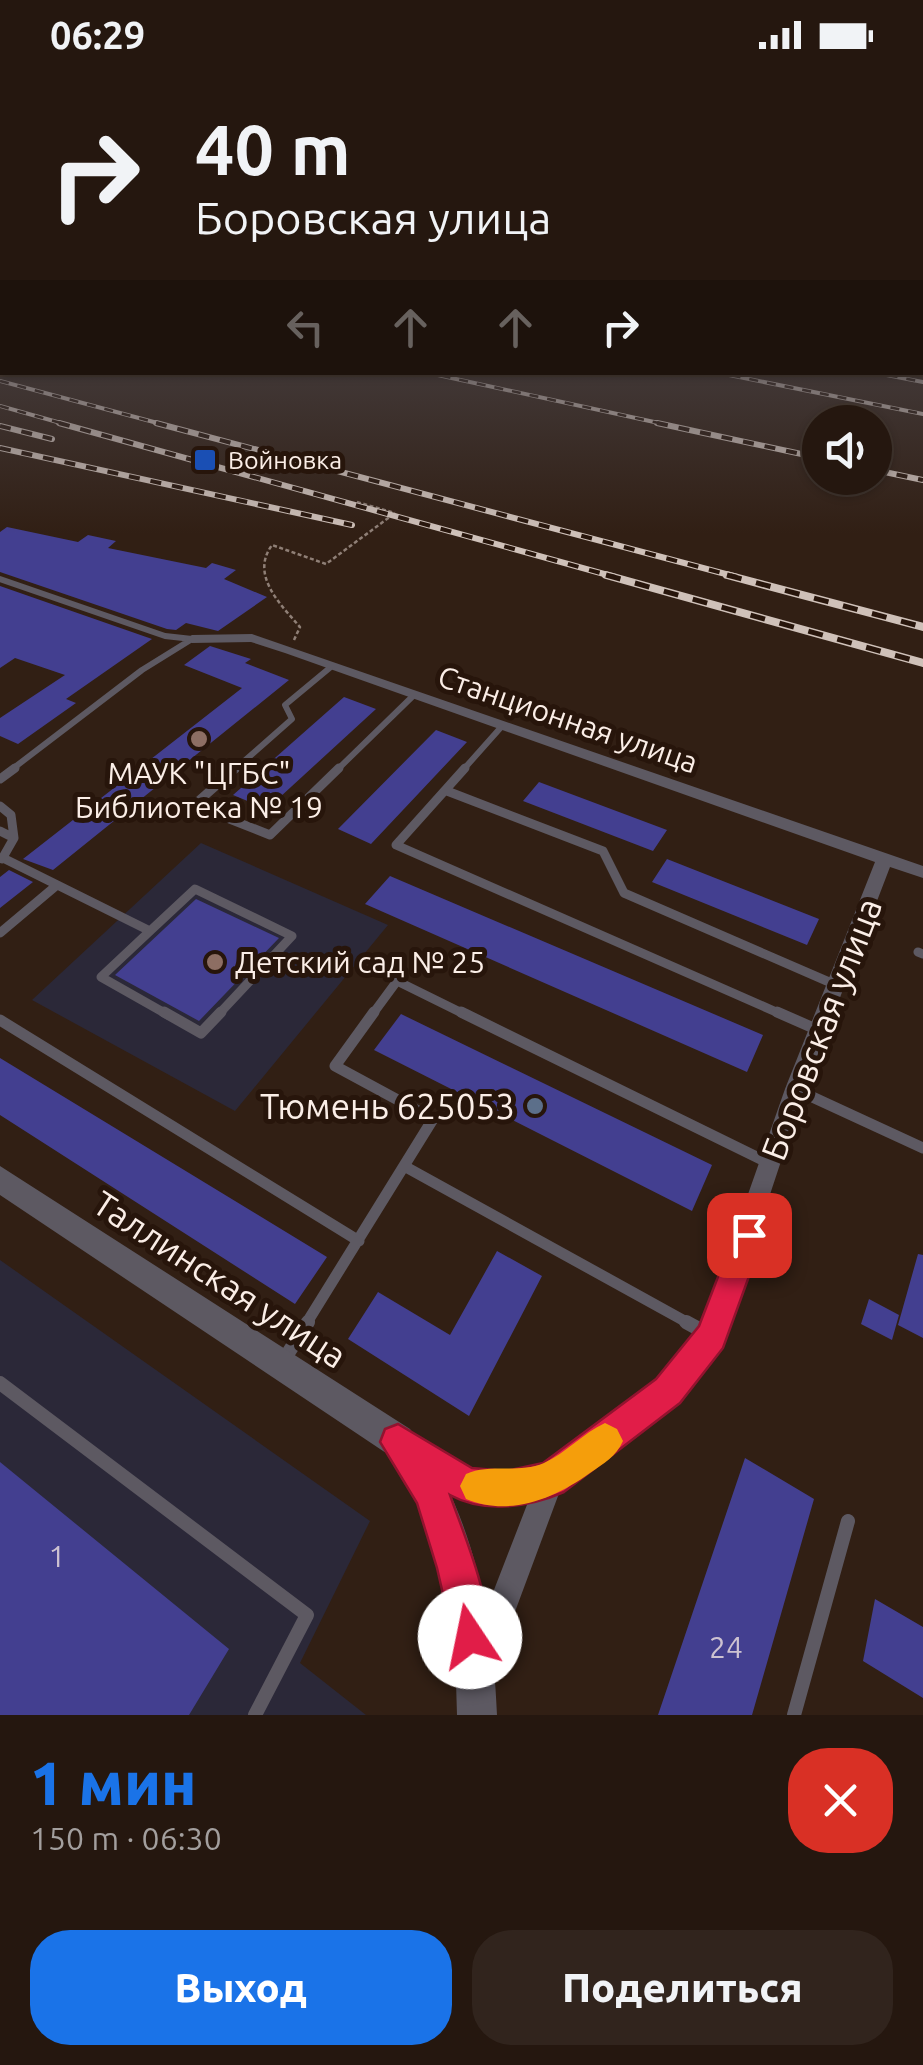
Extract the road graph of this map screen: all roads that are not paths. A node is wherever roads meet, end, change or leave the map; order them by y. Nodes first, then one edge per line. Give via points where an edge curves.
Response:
1 (0, 578) edge
2 (192, 640) junction
3 (332, 666) junction
4 (414, 695) junction
5 (503, 726) junction
6 (0, 779) edge
7 (447, 790) junction
8 (0, 806) edge
9 (0, 831) edge
10 (14, 838) junction
11 (885, 858) junction
12 (2, 859) edge
13 (923, 872) edge
14 (58, 885) junction
15 (150, 931) junction
16 (0, 933) edge
17 (836, 985) junction
18 (0, 1020) edge
19 (818, 1030) junction
20 (795, 1089) junction
21 (923, 1148) edge
22 (770, 1163) junction
23 (404, 1166) junction
24 (0, 1179) edge
25 (359, 1241) junction
26 (711, 1336) junction
27 (281, 1364) junction
28 (0, 1383) edge
29 (398, 1442) junction
30 (551, 1480) junction
31 (848, 1521) dead end
32 (477, 1671) junction
33 (255, 1715) edge
34 (477, 1715) edge
35 (794, 1715) edge

1 - 2 lane
2 - 3 street, Станционная улица via 252,638
2 - 6 lane via 142,670
3 - 4 street, Станционная улица
3 - 4 lane via 285,704 292,719 194,804 270,835
4 - 5 street, Станционная улица
5 - 7 lane
5 - 11 street, Станционная улица
7 - 17 lane via 603,850 624,892
7 - 19 lane via 396,845
8 - 10 lane via 11,815
9 - 10 lane
10 - 12 lane
11 - 13 street, Станционная улица
11 - 17 street, Боровская улица
12 - 14 lane
14 - 15 lane
14 - 16 lane
15 - 15 lane via 100,977 201,1032 292,936 195,889
17 - 19 street, Боровская улица
18 - 25 lane
19 - 20 street, Боровская улица
20 - 21 lane
20 - 22 street, Боровская улица
22 - 23 lane via 395,980 335,1066 434,1119
22 - 26 street, Боровская улица
23 - 25 lane
23 - 26 lane
24 - 27 street, Таллинская улица
25 - 27 lane
26 - 30 street, Боровская улица via 668,1391
27 - 29 street, Таллинская улица
28 - 33 lane via 307,1615
29 - 30 street, Боровская улица via 467,1485 506,1489
29 - 32 street via 432,1494 456,1568
30 - 32 street
31 - 35 lane
32 - 34 street

